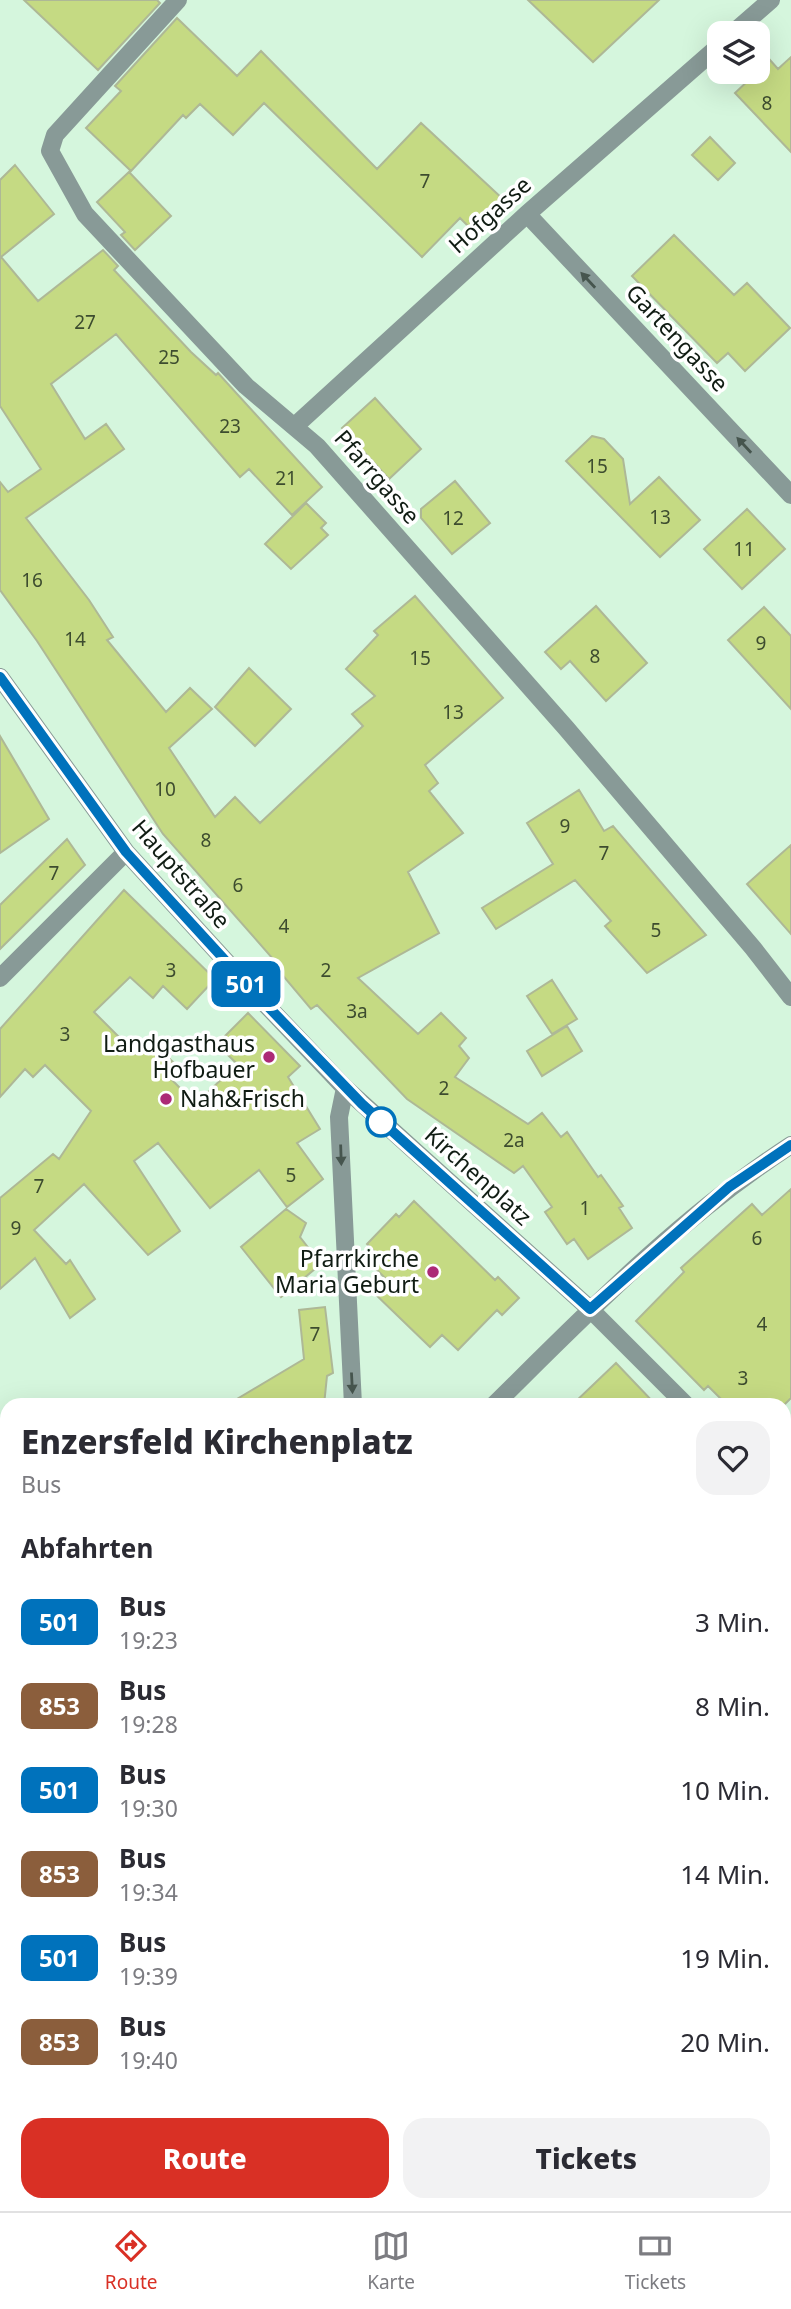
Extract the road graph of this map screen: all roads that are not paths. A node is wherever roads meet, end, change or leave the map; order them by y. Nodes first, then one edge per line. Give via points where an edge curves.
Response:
1 (178, 0) edge
2 (771, 0) edge
3 (747, 21) edge
4 (707, 56) edge
5 (527, 214) junction
6 (296, 425) junction
7 (791, 495) edge
8 (0, 677) edge
9 (126, 852) junction
10 (0, 978) edge
11 (791, 997) edge
12 (345, 1088) junction
13 (791, 1145) edge
14 (590, 1309) junction
15 (353, 1398) edge
16 (501, 1398) edge
17 (679, 1398) edge

1 - 6 street, Pfarrgasse via 59,130 50,150 85,214 247,386
2 - 3 street
4 - 5 street, Hofgasse
5 - 6 street, Hofgasse
7 -> 5 street, Gartengasse
6 - 11 street, Pfarrgasse via 566,728
8 - 9 street, Hauptstraße
9 - 10 street
9 - 12 street, Hauptstraße
12 - 14 street, Kirchenplatz
12 -> 15 street via 339,1116
13 - 14 street via 729,1187
14 - 16 street
14 - 17 street, Kirchenplatz

